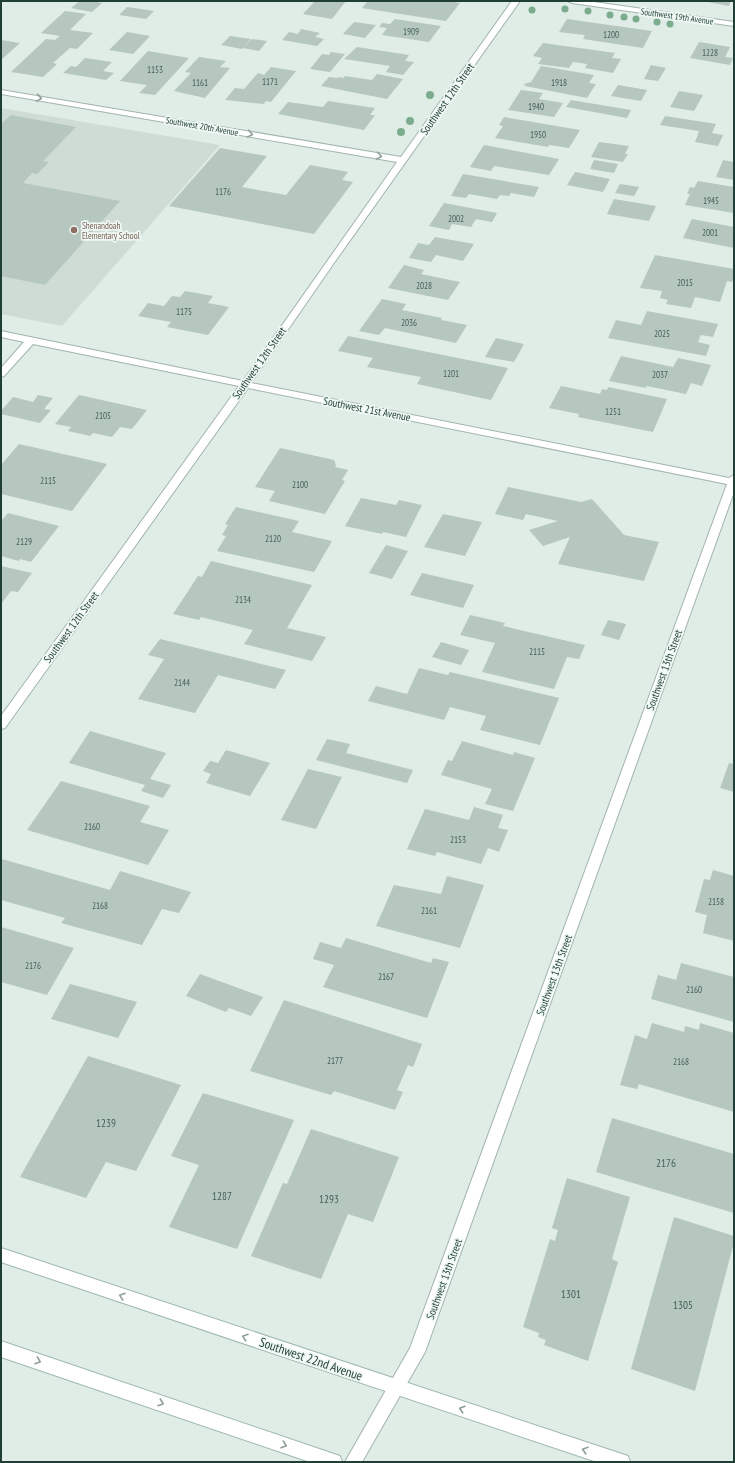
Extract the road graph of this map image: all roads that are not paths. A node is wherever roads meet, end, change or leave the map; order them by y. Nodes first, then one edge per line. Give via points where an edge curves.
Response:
1 (516, 1) edge
2 (572, 1) edge
3 (734, 24) edge
4 (1, 92) edge
5 (403, 160) junction
6 (1, 334) edge
7 (30, 341) junction
8 (1, 374) edge
9 (244, 385) junction
10 (733, 481) edge
11 (1, 725) edge
12 (1, 1255) edge
13 (1, 1349) edge
14 (396, 1387) junction
15 (334, 1462) edge
16 (353, 1462) edge
17 (622, 1462) edge

1 - 5 street, Southwest 12th Street
2 - 3 street, Southwest 19th Avenue
4 -> 5 street, Southwest 20th Avenue
5 - 9 street, Southwest 12th Street
6 - 7 street, Southwest 21st Avenue
7 - 8 street
7 - 9 street, Southwest 21st Avenue
9 - 10 street, Southwest 21st Avenue
9 - 11 street, Southwest 12th Street
10 - 14 street, Southwest 13th Street via 426,1328 417,1352
14 -> 12 street, Southwest 22nd Avenue
13 -> 15 street
14 - 16 street, Southwest 13th Street
17 -> 14 street, Southwest 22nd Avenue

